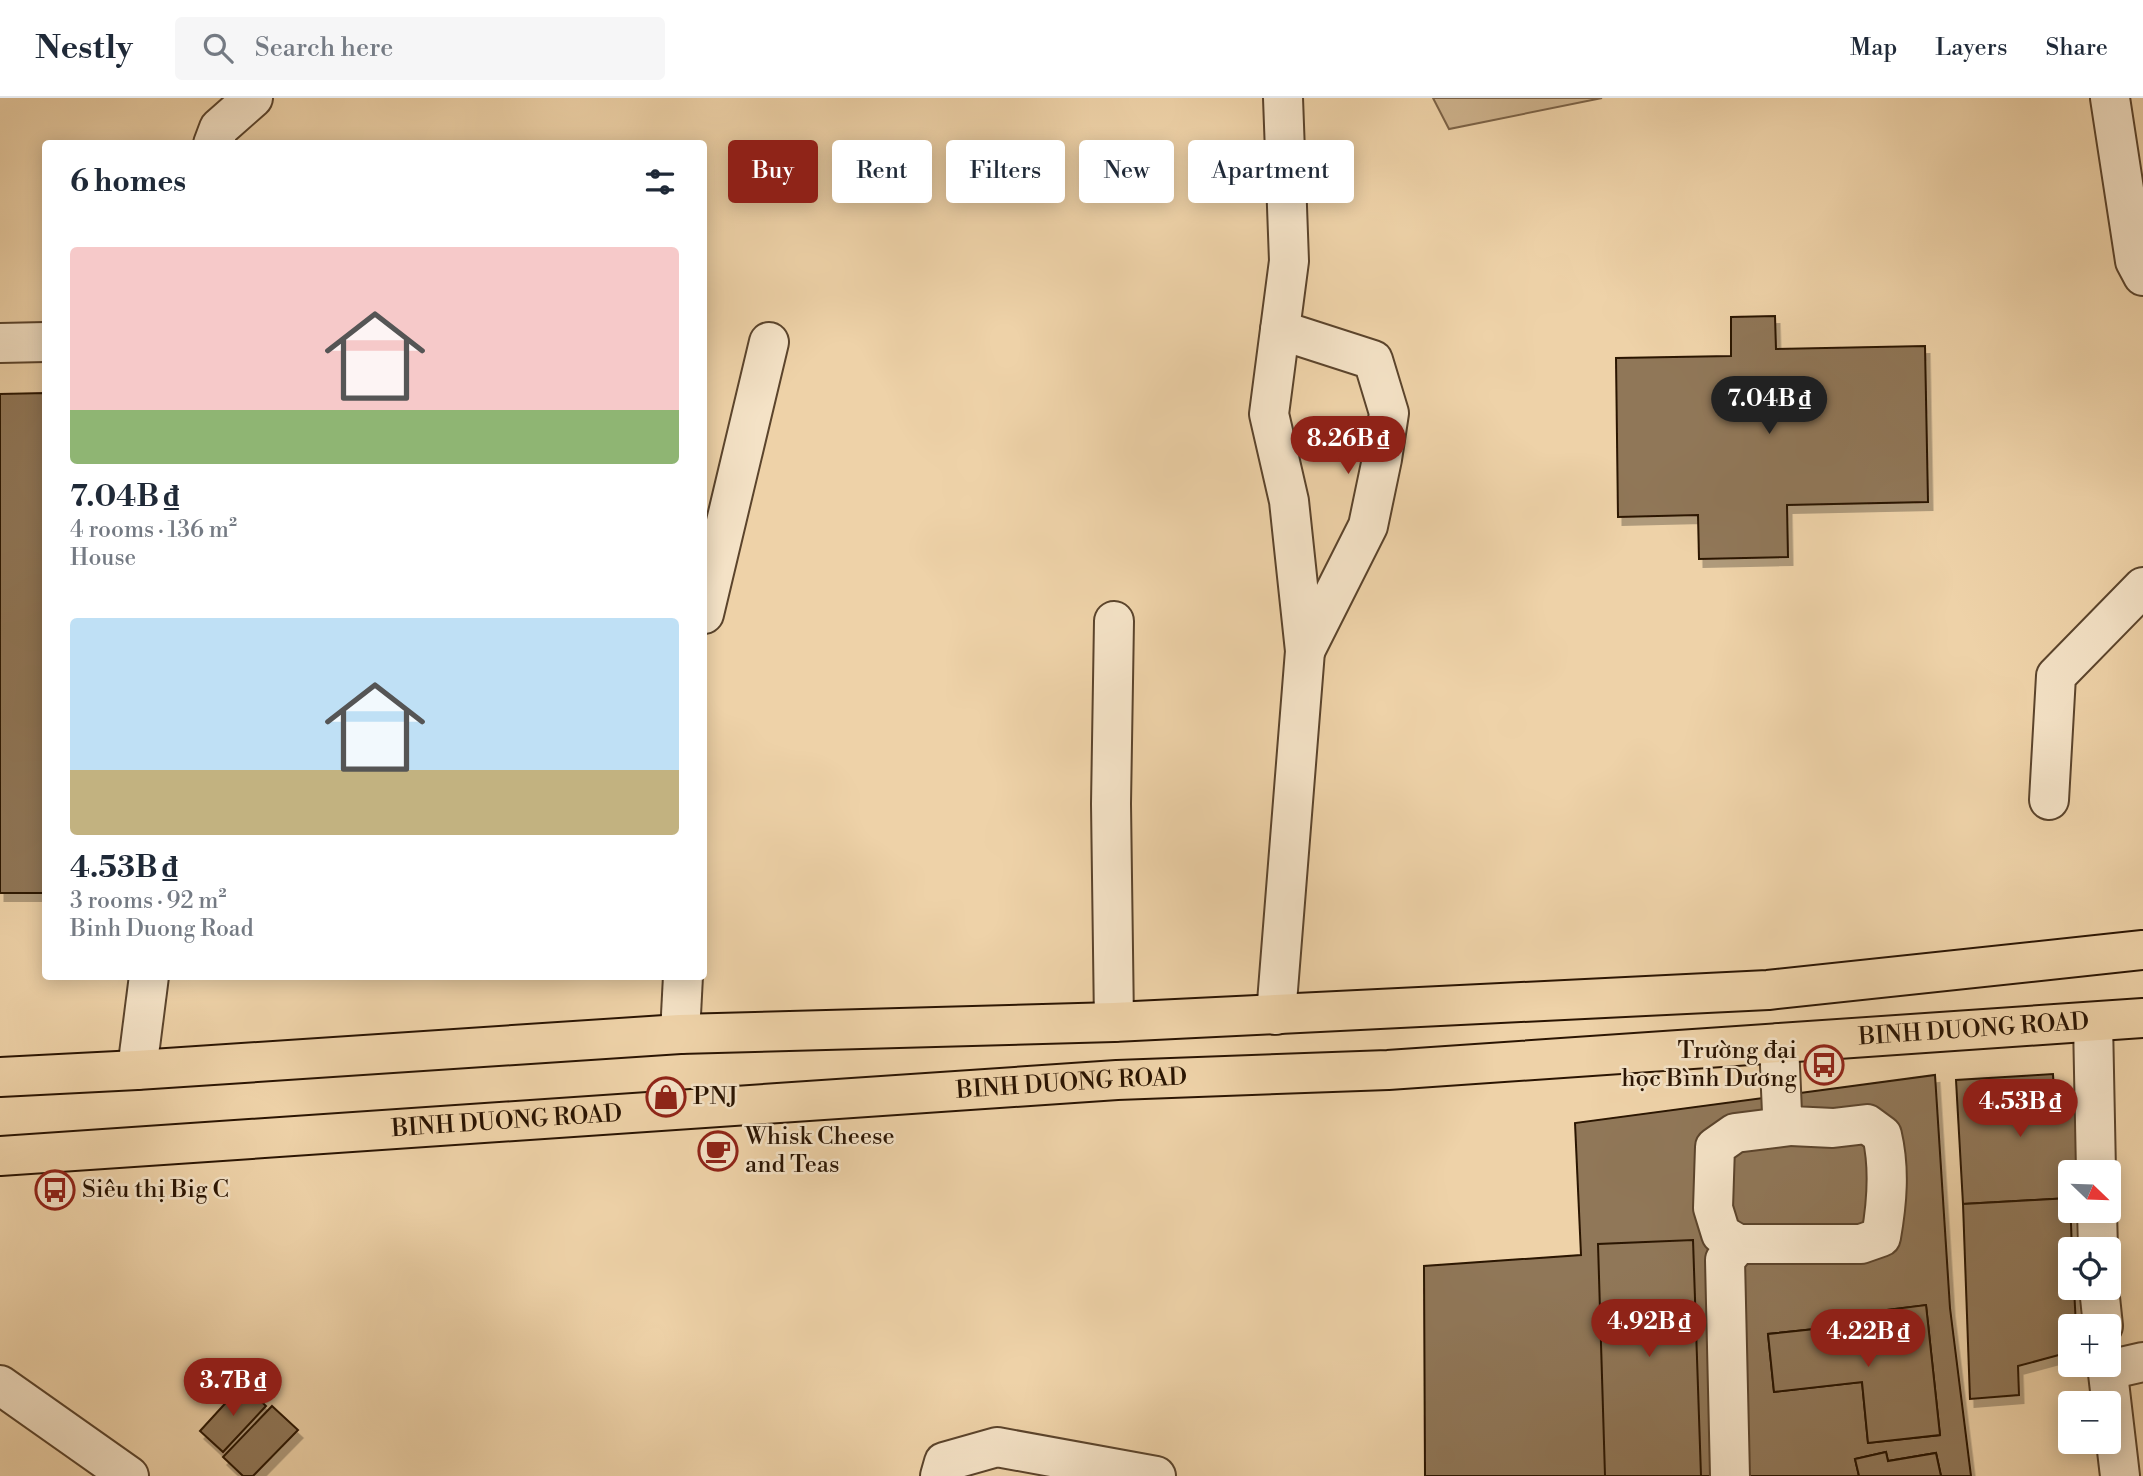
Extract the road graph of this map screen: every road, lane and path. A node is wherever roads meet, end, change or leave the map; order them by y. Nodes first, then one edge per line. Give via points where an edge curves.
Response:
1 (253, 98) edge
2 (1283, 98) edge
3 (2110, 98) edge
4 (214, 140) edge
5 (2143, 276) edge
6 (1280, 330) junction
7 (42, 342) edge
8 (769, 342) dead end
9 (0, 343) edge
10 (2143, 587) edge
11 (707, 601) edge
12 (1114, 621) dead end
13 (1305, 651) junction
14 (2049, 800) dead end
15 (2143, 950) edge
16 (148, 980) edge
17 (683, 980) edge
18 (1276, 1014) junction
19 (2143, 1018) edge
20 (1114, 1022) junction
21 (2093, 1022) junction
22 (680, 1034) junction
23 (1779, 1043) junction
24 (137, 1070) junction
25 (0, 1077) edge
26 (1791, 1126) junction
27 (0, 1156) edge
28 (2096, 1160) edge
29 (1738, 1244) junction
30 (2119, 1377) edge
31 (0, 1385) edge
32 (129, 1476) edge
33 (940, 1476) edge
34 (1156, 1476) edge
35 (1730, 1476) edge
36 (2120, 1476) edge

1 - 4 street via 219,128
2 - 6 street via 1289,261
3 - 5 street via 2135,261
6 - 13 street via 1269,414 1289,501
6 - 13 street via 1373,360 1389,413 1368,526
7 - 9 street
8 - 11 street
10 - 14 street via 2056,676
12 - 20 street
13 - 18 street
15 - 18 highway via 1768,990
16 - 24 street
17 - 22 street
18 - 20 highway
19 - 21 highway, BINH DUONG ROAD
20 - 22 highway
21 - 23 highway, BINH DUONG ROAD
21 - 28 street
22 - 24 highway
23 - 26 street via 1782,1113
23 - 27 highway, BINH DUONG ROAD via 1388,1070 1104,1081
24 - 25 highway
26 - 29 street via 1735,1133 1715,1147 1713,1208 1721,1234
26 - 29 street via 1867,1124 1882,1135 1887,1157 1881,1237 1861,1244
29 - 35 street via 1725,1260
30 - 36 street
31 - 32 street
33 - 34 street via 944,1462 997,1447

